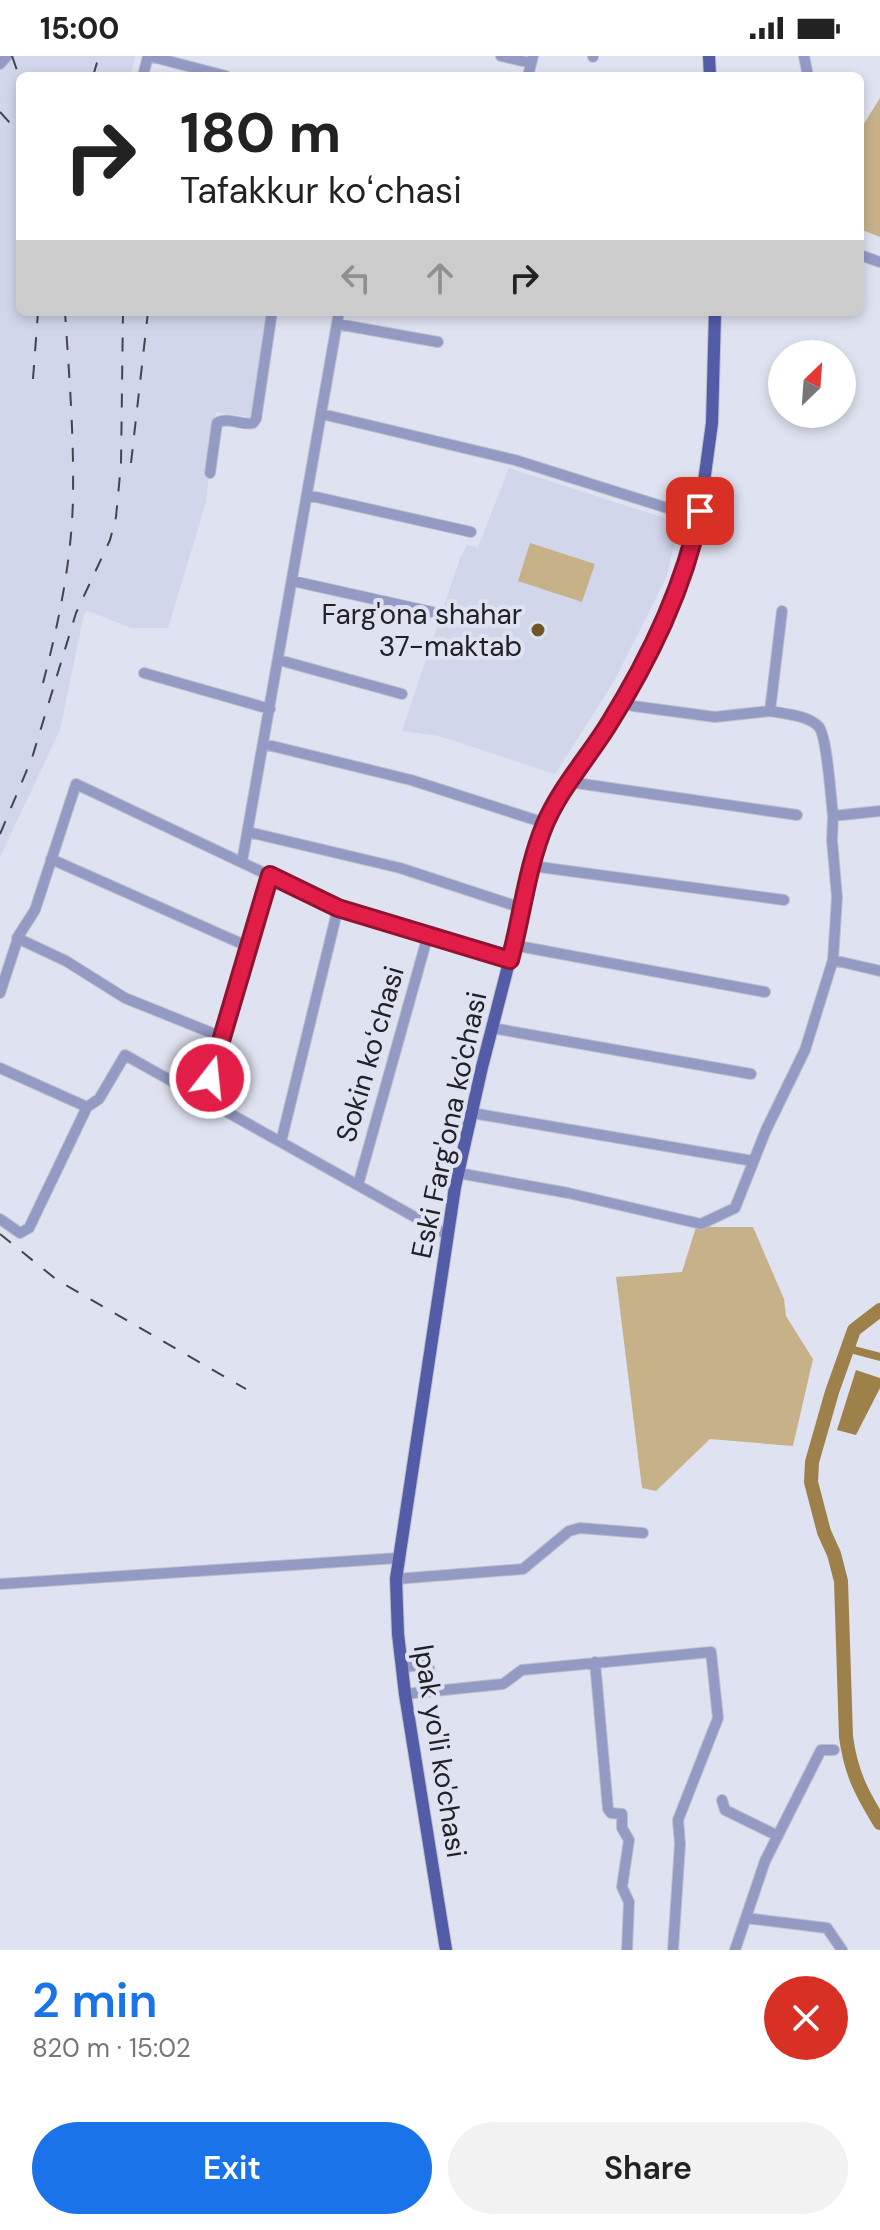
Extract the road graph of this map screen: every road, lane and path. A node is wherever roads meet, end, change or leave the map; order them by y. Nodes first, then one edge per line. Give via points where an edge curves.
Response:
1 (7, 56) edge
2 (148, 56) edge
3 (501, 56) edge
4 (532, 60) edge
5 (0, 64) edge
6 (210, 72) edge
7 (271, 316) edge
8 (715, 316) edge
9 (338, 318) edge
10 (438, 342) dead end
11 (322, 414) junction
12 (210, 473) dead end
13 (307, 495) junction
14 (699, 518) junction
15 (471, 532) dead end
16 (293, 581) junction
17 (782, 611) dead end
18 (432, 612) dead end
19 (279, 660) junction
20 (144, 673) dead end
21 (402, 694) dead end
22 (623, 701) junction
23 (270, 709) junction
24 (770, 711) junction
25 (264, 744) junction
26 (569, 782) junction
27 (880, 811) edge
28 (797, 815) dead end
29 (833, 816) junction
30 (545, 823) junction
31 (248, 832) junction
32 (51, 859) junction
33 (242, 862) junction
34 (532, 866) junction
35 (270, 875) junction
36 (784, 900) dead end
37 (338, 908) junction
38 (522, 908) junction
39 (428, 935) junction
40 (17, 938) junction
41 (513, 945) junction
42 (249, 947) junction
43 (510, 960) junction
44 (833, 960) junction
45 (880, 971) edge
46 (765, 992) dead end
47 (0, 993) edge
48 (492, 1028) junction
49 (222, 1037) junction
50 (0, 1068) edge
51 (751, 1074) dead end
52 (204, 1099) junction
53 (87, 1107) junction
54 (472, 1113) junction
55 (281, 1142) junction
56 (753, 1161) junction
57 (458, 1173) junction
58 (358, 1185) junction
59 (0, 1219) edge
60 (447, 1235) junction
61 (643, 1533) dead end
62 (398, 1558) junction
63 (396, 1579) junction
64 (0, 1584) edge
65 (595, 1662) junction
66 (402, 1667) junction
67 (432, 1691) junction
68 (405, 1694) junction
69 (834, 1750) dead end
70 (722, 1800) dead end
71 (778, 1836) junction
72 (746, 1918) junction
73 (446, 1950) edge
74 (627, 1950) edge
75 (673, 1950) edge
76 (735, 1950) edge
77 (842, 1950) edge

1 - 5 street
2 - 6 street
3 - 4 street
7 - 12 street via 256,419 248,425 219,421
8 - 14 main road, Eski Farg'ona ko'chasi via 712,423
9 - 10 street
9 - 11 street
11 - 13 street
11 - 14 street via 515,460
13 - 15 street
13 - 16 street
14 - 22 main road, Eski Farg'ona ko'chasi via 675,601
16 - 18 street
16 - 19 street
17 - 24 street
19 - 21 street
19 - 23 street
20 - 23 street
22 - 24 street via 715,717
22 - 26 main road, Eski Farg'ona ko'chasi
23 - 25 street
24 - 29 street via 818,725
25 - 30 street via 411,780
25 - 31 street
26 - 28 street
26 - 30 main road, Eski Farg'ona ko'chasi
27 - 29 street
29 - 44 street
30 - 34 main road, Eski Farg'ona ko'chasi
31 - 33 street
31 - 38 street via 400,868
32 - 33 street via 76,784
32 - 40 street via 35,910
32 - 42 street
33 - 35 street
34 - 36 street
34 - 38 main road, Eski Farg'ona ko'chasi
35 - 37 street
35 - 42 street
37 - 39 street
37 - 55 street
38 - 41 main road, Eski Farg'ona ko'chasi
39 - 43 street
39 - 58 street, Sokin koʻchasi
40 - 47 street
40 - 49 street via 125,998
41 - 43 main road, Eski Farg'ona ko'chasi
41 - 46 street
42 - 49 street
43 - 48 main road, Eski Farg'ona ko'chasi
44 - 45 street
44 - 56 street via 805,1050
48 - 51 street
48 - 54 main road, Eski Farg'ona ko'chasi
49 - 52 street
50 - 53 street
52 - 53 street, Sokin koʻchasi via 125,1055 99,1099
52 - 55 street, Sokin koʻchasi
53 - 59 street via 27,1231 15,1231
54 - 56 street
54 - 57 main road, Eski Farg'ona ko'chasi
55 - 58 street, Sokin koʻchasi
56 - 57 street via 735,1208 701,1224
57 - 60 main road, Eski Farg'ona ko'chasi
58 - 60 street, Sokin koʻchasi
60 - 62 main road, Eski Farg'ona ko'chasi
61 - 63 street via 580,1528 523,1569
62 - 63 main road, Ipak yo'li ko'chasi
62 - 64 street
63 - 66 main road, Ipak yo'li ko'chasi
65 - 67 street via 522,1670 503,1684
65 - 74 street via 608,1809 622,1814 629,1840 622,1887 629,1902
65 - 75 street via 711,1652 718,1718 678,1820
66 - 67 street via 426,1665
66 - 68 main road, Ipak yo'li ko'chasi
67 - 68 street
68 - 73 main road, Ipak yo'li ko'chasi
69 - 71 street via 821,1750
70 - 71 street via 725,1810
71 - 72 street
72 - 76 street
72 - 77 street via 827,1928

